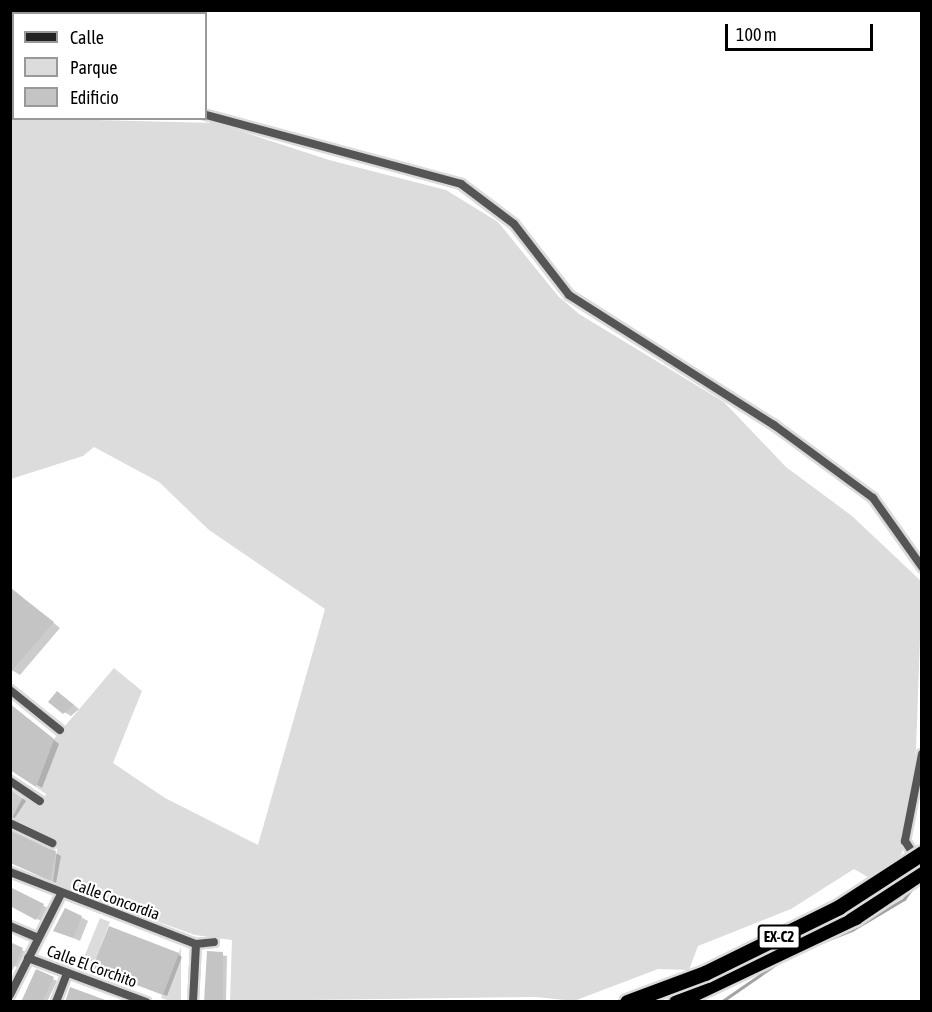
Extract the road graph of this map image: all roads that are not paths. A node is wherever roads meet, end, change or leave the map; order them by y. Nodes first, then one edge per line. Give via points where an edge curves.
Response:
1 (207, 115) edge
2 (921, 567) edge
3 (10, 690) edge
4 (60, 730) dead end
5 (921, 754) edge
6 (10, 781) edge
7 (40, 801) dead end
8 (10, 823) edge
9 (52, 843) dead end
10 (921, 853) edge
11 (921, 867) edge
12 (10, 872) edge
13 (921, 872) edge
14 (61, 894) junction
15 (10, 926) edge
16 (38, 938) junction
17 (214, 942) dead end
18 (196, 944) junction
19 (28, 958) junction
20 (67, 973) junction
21 (10, 995) edge
22 (56, 1002) edge
23 (146, 1002) edge
24 (193, 1002) edge
25 (627, 1002) edge
26 (676, 1002) edge

1 - 2 street via 461,184 514,225 569,295 774,425 873,498
3 - 4 street
5 - 11 street via 906,841
6 - 7 street
8 - 9 street
10 - 25 highway, EX-C2, bridge via 840,908 705,973
12 - 14 street, Calle Concordia
13 - 26 highway, EX-C2 via 855,917
14 - 16 street
14 - 18 street, Calle Concordia
15 - 16 street
16 - 19 street
17 - 18 street, Calle Concordia
18 - 24 street
19 - 20 street, Calle El Corchito
19 - 21 street
20 - 22 street
20 - 23 street, Calle El Corchito

